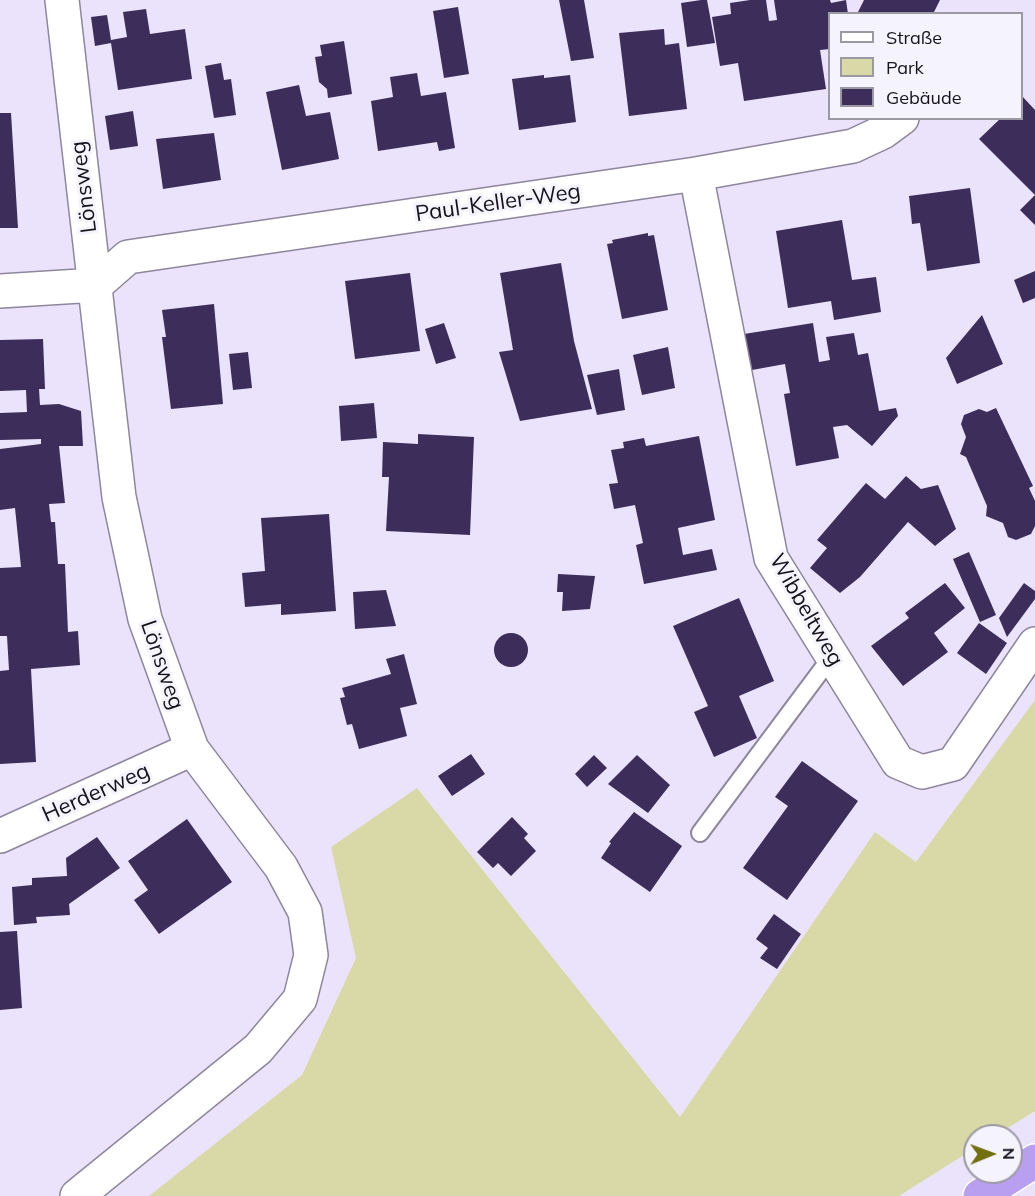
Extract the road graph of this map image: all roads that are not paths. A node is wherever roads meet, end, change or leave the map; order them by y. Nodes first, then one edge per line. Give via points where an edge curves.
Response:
1 (62, 0) edge
2 (899, 120) edge
3 (696, 174) junction
4 (96, 285) junction
5 (0, 291) edge
6 (1035, 644) edge
7 (832, 656) junction
8 (192, 749) junction
9 (700, 833) dead end
10 (0, 836) edge
11 (1035, 1161) edge
12 (77, 1196) edge
13 (980, 1196) edge

1 - 4 street, Lönsweg
2 - 3 street, Paul-Keller-Weg via 853,146
3 - 4 street, Paul-Keller-Weg via 128,257
3 - 7 street, Wibbeltweg via 771,558
4 - 5 street
4 - 8 street, Lönsweg via 118,498 145,619
6 - 7 street, Wibbeltweg via 953,764 922,772 898,762
7 - 9 lane
8 - 10 street, Herderweg
8 - 12 street, Lönsweg via 281,867 305,912 311,955 306,977 300,999 258,1049
11 - 13 highway

